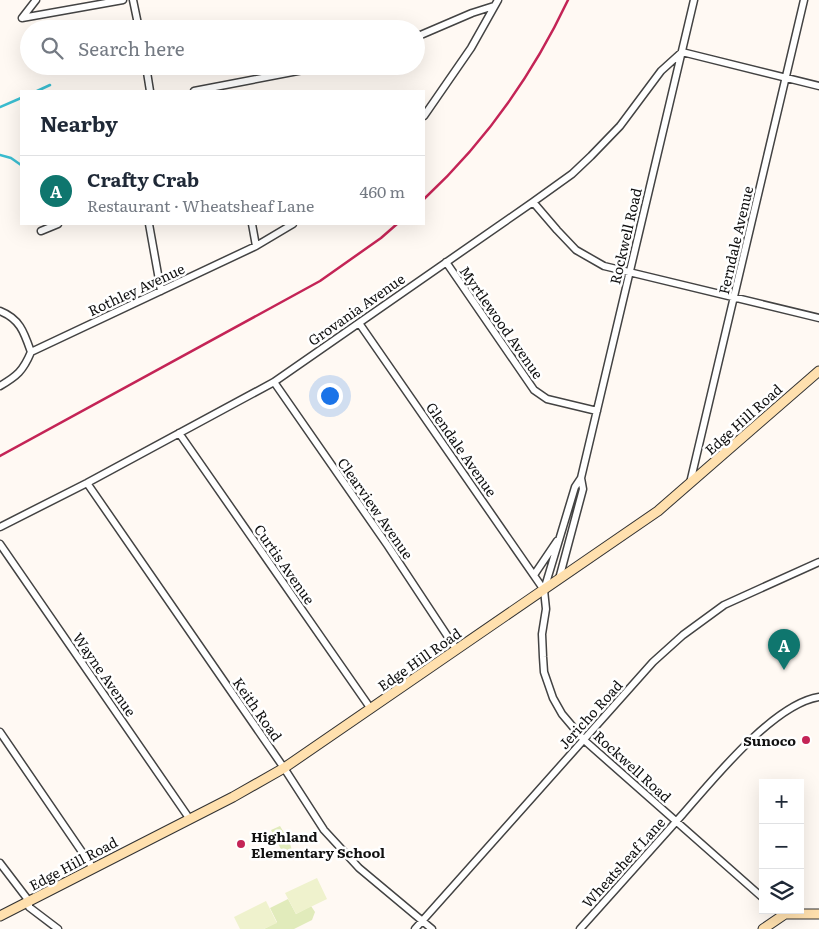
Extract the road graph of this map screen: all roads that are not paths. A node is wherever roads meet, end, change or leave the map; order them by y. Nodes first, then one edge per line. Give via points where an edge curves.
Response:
1 (36, 0) edge
2 (123, 0) edge
3 (133, 0) edge
4 (694, 0) edge
5 (804, 0) edge
6 (496, 3) edge
7 (137, 20) edge
8 (425, 33) edge
9 (682, 52) junction
10 (147, 75) edge
11 (285, 75) edge
12 (785, 78) junction
13 (819, 86) edge
14 (228, 88) edge
15 (150, 90) edge
16 (205, 90) edge
17 (425, 115) edge
18 (533, 202) junction
19 (56, 225) edge
20 (149, 225) edge
21 (252, 225) edge
22 (291, 225) edge
23 (41, 232) dead end
24 (256, 246) junction
25 (446, 262) junction
26 (630, 272) junction
27 (161, 291) junction
28 (734, 298) junction
29 (0, 310) edge
30 (819, 318) edge
31 (359, 323) junction
32 (31, 352) junction
33 (819, 370) edge
34 (274, 382) junction
35 (0, 386) edge
36 (597, 411) junction
37 (178, 433) junction
38 (581, 478) junction
39 (87, 483) junction
40 (690, 485) junction
41 (0, 527) edge
42 (562, 534) junction
43 (0, 544) edge
44 (819, 562) edge
45 (534, 575) junction
46 (559, 580) junction
47 (544, 590) junction
48 (456, 649) junction
49 (819, 697) edge
50 (371, 709) junction
51 (0, 732) edge
52 (584, 740) junction
53 (284, 768) junction
54 (189, 818) junction
55 (676, 821) junction
56 (0, 863) edge
57 (93, 868) junction
58 (759, 894) edge
59 (29, 901) junction
60 (804, 913) edge
61 (780, 914) edge
62 (819, 914) edge
63 (0, 916) edge
64 (422, 921) junction
65 (58, 929) edge
66 (415, 929) edge
67 (432, 929) edge
68 (580, 929) edge
69 (763, 929) edge

1 - 2 street via 22,18
3 - 7 street
4 - 9 street, Rockwell Road
5 - 12 street, Ferndale Avenue
6 - 8 street
6 - 17 street via 471,48
9 - 12 street
9 - 18 street, Grovania Avenue via 660,71 620,126 591,156
9 - 26 street, Rockwell Road
10 - 15 street
11 - 14 street
12 - 13 street
12 - 28 street, Ferndale Avenue
14 - 16 street
18 - 25 street, Grovania Avenue
18 - 26 street via 576,250 604,266
19 - 23 street
20 - 27 street
21 - 24 street
22 - 24 street, Rothley Avenue
24 - 27 street, Rothley Avenue
25 - 31 street, Grovania Avenue
25 - 36 street, Myrtlewood Avenue via 534,390 547,399
26 - 28 street
26 - 36 street, Rockwell Road
27 - 32 street, Rothley Avenue
28 - 30 street
28 - 40 street, Ferndale Avenue
29 - 32 street via 17,320
31 - 34 street, Grovania Avenue
31 - 45 street, Glendale Avenue
32 - 35 street via 16,377
33 - 40 street, Edge Hill Road
34 - 37 street, Grovania Avenue
34 - 48 street, Clearview Avenue
36 - 38 street, Rockwell Road
37 - 39 street, Grovania Avenue
37 - 50 street, Curtis Avenue
38 - 42 street, Rockwell Road via 575,487
38 - 46 street, Rockwell Road via 582,489
39 - 41 street, Grovania Avenue
39 - 53 street, Keith Road
40 - 46 street, Edge Hill Road
42 - 45 street, Rockwell Road
42 - 47 street, Rockwell Road
43 - 54 street, Wayne Avenue
44 - 52 street, Jericho Road via 724,605 683,635 653,662
45 - 47 street, Glendale Avenue
46 - 47 street, Edge Hill Road
47 - 48 street, Edge Hill Road
47 - 52 street, Rockwell Road via 544,672 562,714
48 - 50 street, Edge Hill Road
49 - 55 street, Wheatsheaf Lane via 808,700 770,723 740,750
50 - 53 street, Edge Hill Road
51 - 57 street
52 - 55 street, Rockwell Road
52 - 64 street, Jericho Road
53 - 54 street, Edge Hill Road
53 - 64 street, Keith Road via 324,830 352,861
54 - 57 street, Edge Hill Road
55 - 58 street, Rockwell Road
55 - 68 street, Wheatsheaf Lane
56 - 59 street
57 - 59 street, Edge Hill Road
59 - 63 street, Edge Hill Road
59 - 65 street via 28,907
60 - 62 street
61 - 69 street
64 - 66 street, Jericho Road
64 - 67 street, Keith Road

